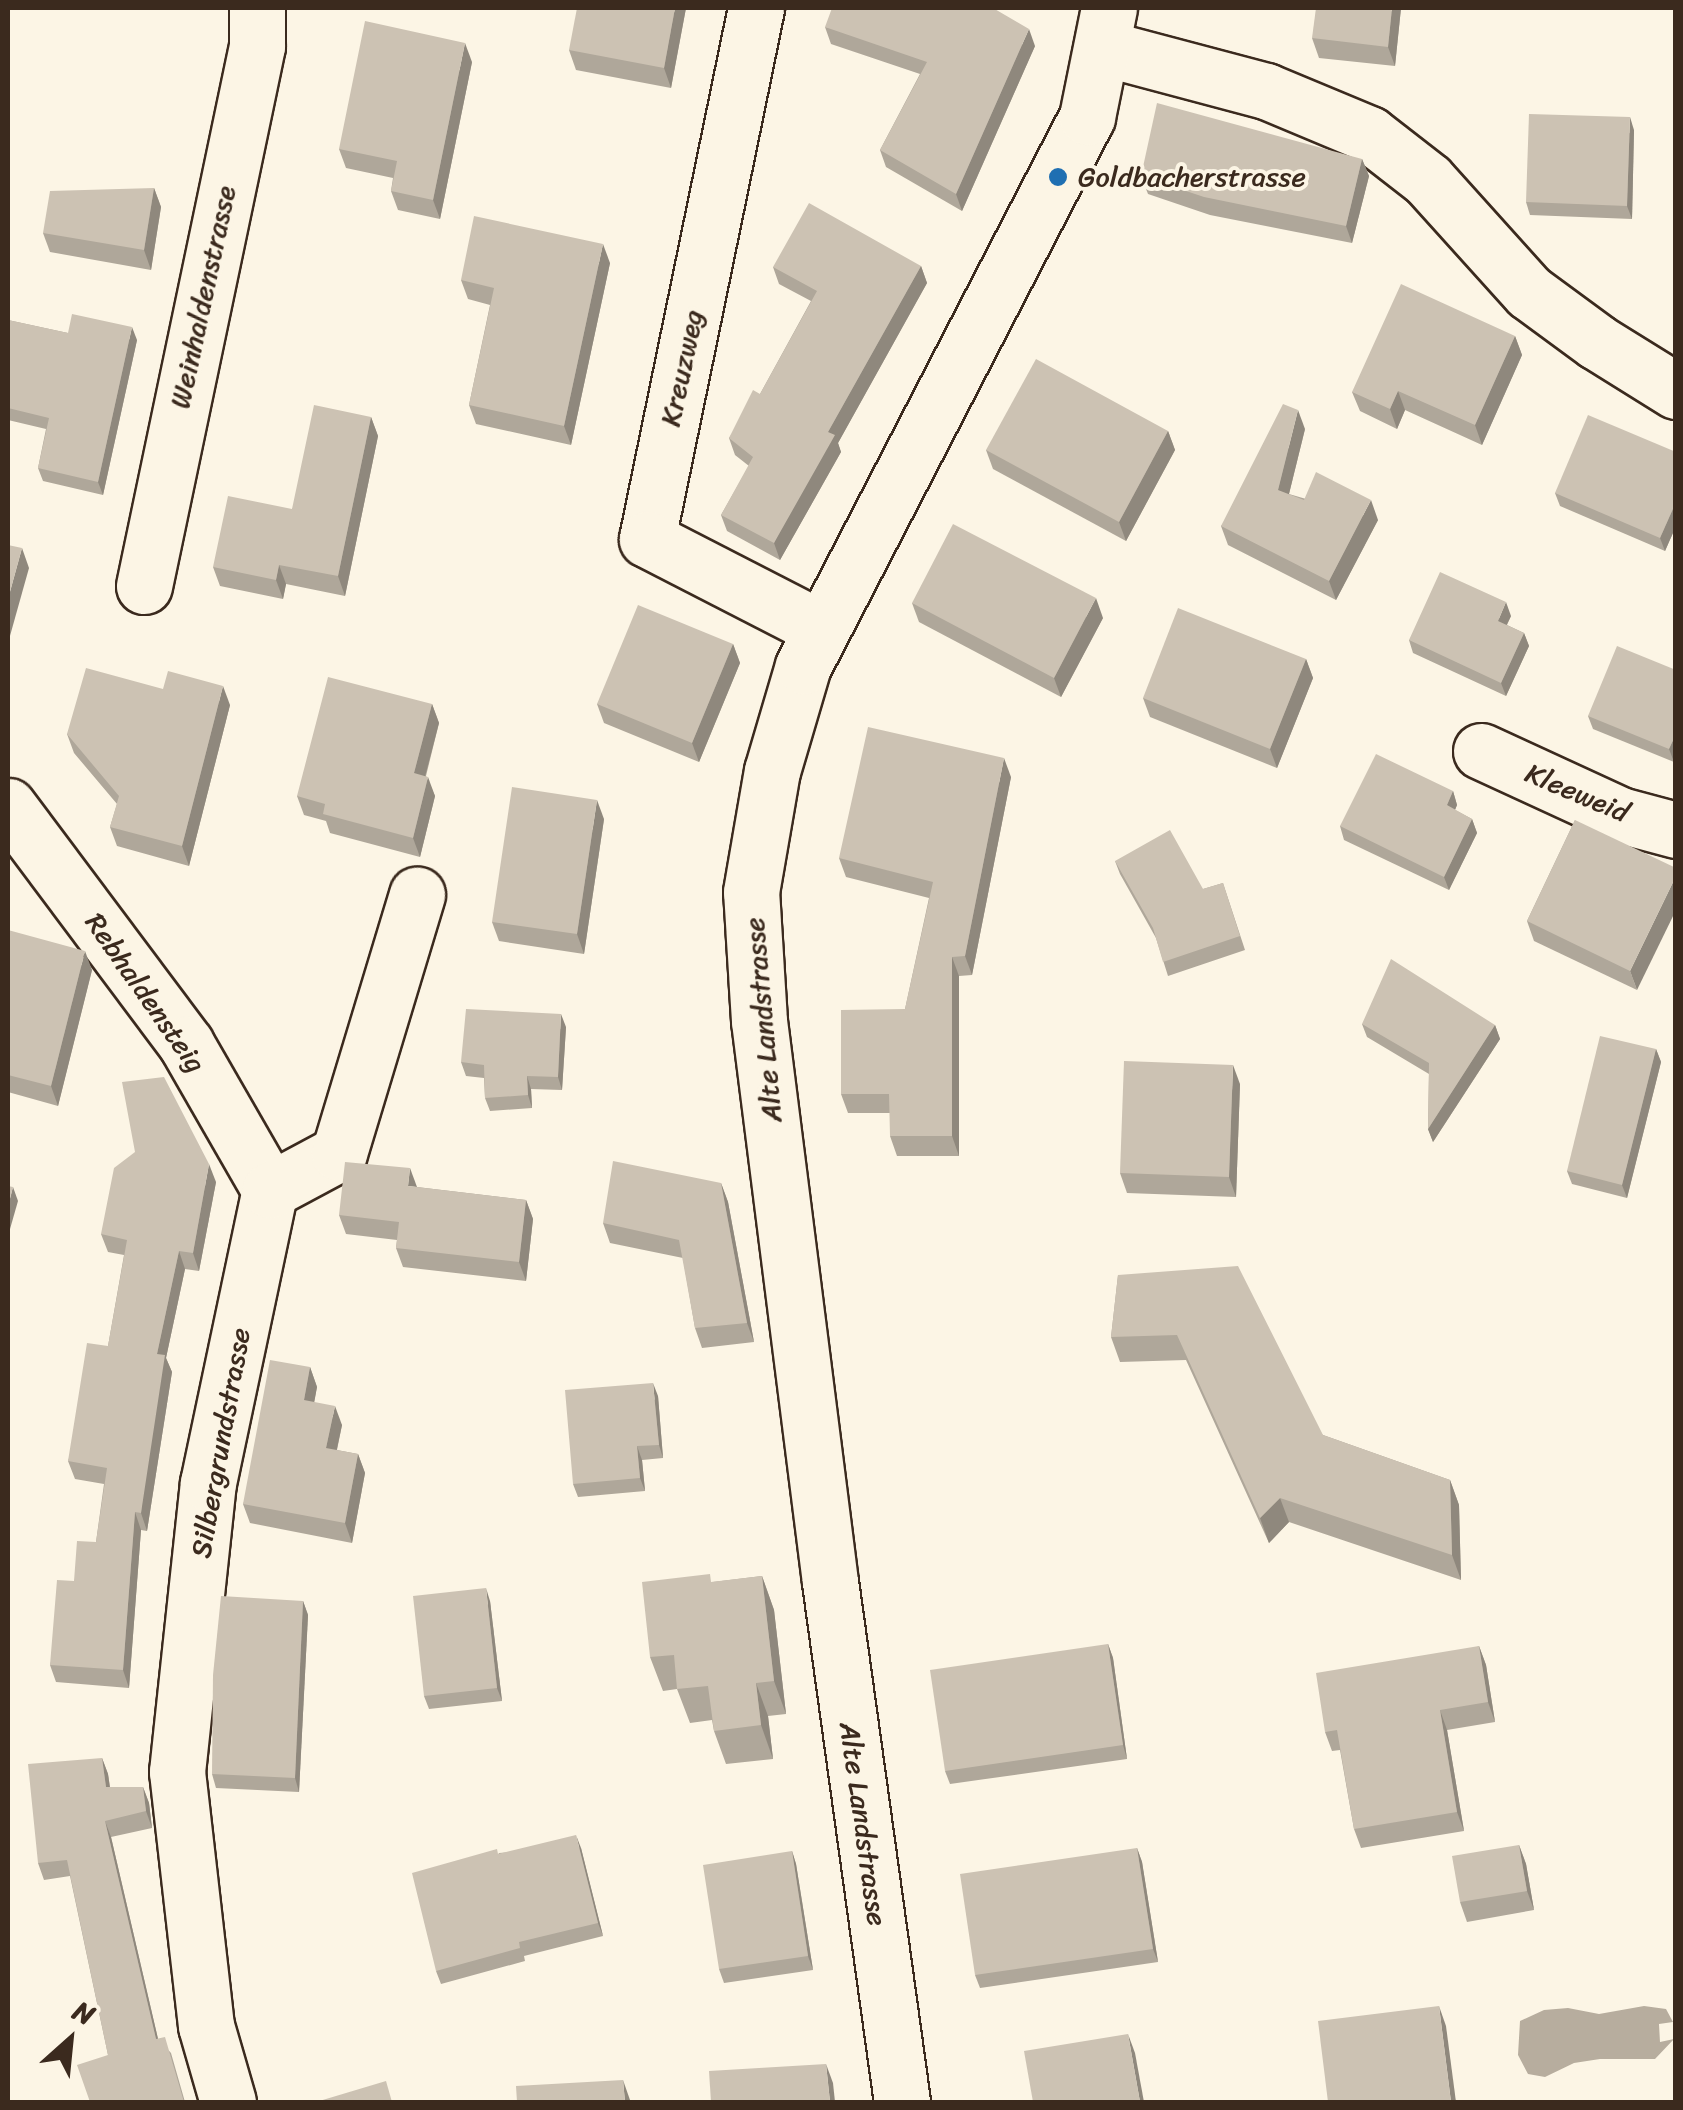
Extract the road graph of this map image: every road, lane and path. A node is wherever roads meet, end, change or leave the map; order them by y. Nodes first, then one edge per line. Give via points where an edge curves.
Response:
1 (257, 8) edge
2 (756, 8) edge
3 (1102, 20) edge
4 (1676, 391) edge
5 (144, 586) dead end
6 (820, 628) junction
7 (1481, 751) dead end
8 (8, 806) edge
9 (1676, 830) edge
10 (417, 894) dead end
11 (270, 1190) junction
12 (228, 2102) edge
13 (902, 2102) edge

1 - 5 street, Weinhaldenstrasse via 257,46
2 - 6 street, Kreuzweg via 647,539
3 - 4 street via 1369,134 1428,180 1529,292
3 - 6 street, Alte Landstrasse via 1087,117
6 - 13 street, Alte Landstrasse via 772,772 751,892 764,1058
7 - 9 street, Kleeweid via 1620,814
8 - 11 street, Rebhaldensteig via 186,1044
10 - 11 street via 339,1154
11 - 12 street, Silbergrundstrasse via 208,1483 177,1772 206,2026

